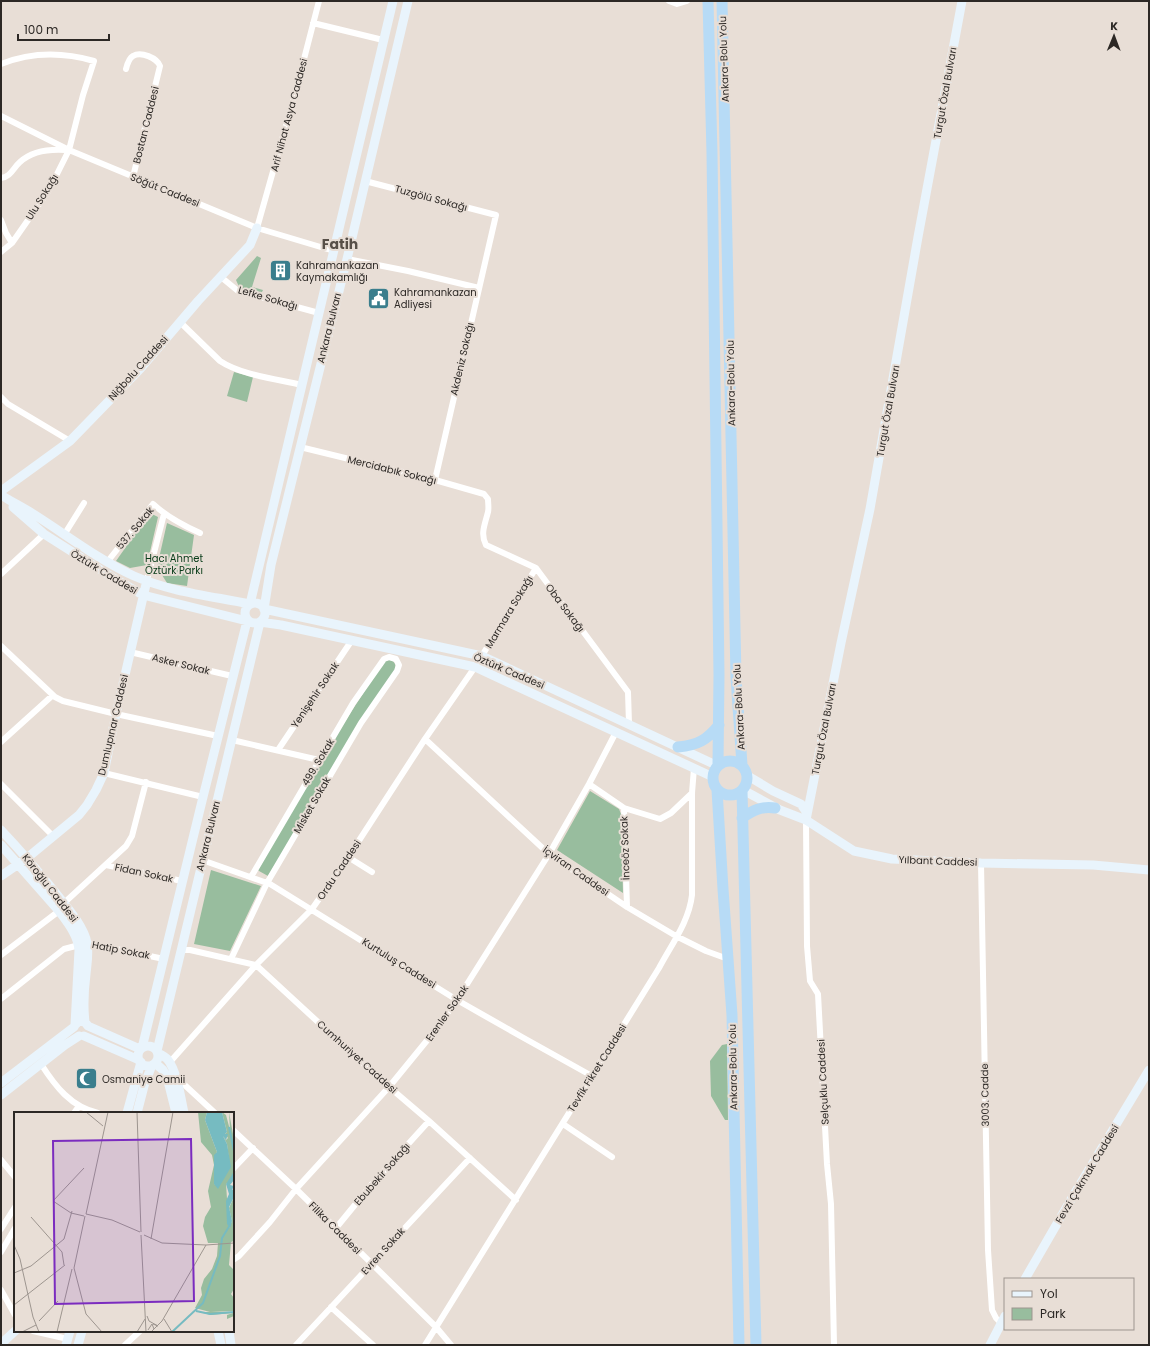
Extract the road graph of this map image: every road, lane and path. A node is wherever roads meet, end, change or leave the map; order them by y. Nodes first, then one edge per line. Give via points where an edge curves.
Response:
1 (319, 1) edge
2 (393, 1) edge
3 (408, 1) edge
4 (669, 1) edge
5 (687, 1) edge
6 (708, 1) edge
7 (722, 1) edge
8 (962, 1) edge
9 (314, 23) junction
10 (383, 40) junction
11 (1, 64) edge
12 (126, 70) dead end
13 (1, 116) edge
14 (69, 150) junction
15 (133, 177) junction
16 (1, 178) edge
17 (365, 181) junction
18 (496, 215) joint
19 (1, 220) edge
20 (257, 228) junction
21 (12, 243) junction
22 (334, 251) junction
23 (1, 252) edge
24 (347, 259) junction
25 (221, 277) junction
26 (479, 288) junction
27 (319, 312) junction
28 (180, 322) junction
29 (302, 386) junction
30 (1, 397) edge
31 (8, 404) junction
32 (1, 408) edge
33 (70, 441) junction
34 (300, 447) junction
35 (434, 480) junction
36 (1, 490) edge
37 (1, 496) edge
38 (84, 503) dead end
39 (164, 514) junction
40 (200, 533) dead end
41 (44, 534) junction
42 (64, 535) junction
43 (486, 545) joint
44 (108, 561) junction
45 (536, 568) junction
46 (1, 574) edge
47 (147, 580) junction
48 (143, 595) junction
49 (250, 604) junction
50 (264, 609) junction
51 (247, 621) junction
52 (260, 622) junction
53 (352, 640) junction
54 (1, 646) edge
55 (7, 652) junction
56 (130, 652) junction
57 (482, 656) junction
58 (1, 657) edge
59 (394, 658) joint
60 (475, 667) junction
61 (232, 676) junction
62 (53, 695) junction
63 (116, 714) junction
64 (629, 724) junction
65 (719, 725) junction
66 (616, 732) junction
67 (218, 736) junction
68 (426, 739) junction
69 (232, 740) junction
70 (1, 742) edge
71 (678, 747) junction
72 (278, 750) junction
73 (319, 760) junction
74 (742, 765) junction
75 (718, 766) junction
76 (694, 768) junction
77 (104, 773) junction
78 (748, 776) junction
79 (713, 777) junction
80 (146, 782) junction
81 (1, 784) edge
82 (589, 784) junction
83 (717, 790) junction
84 (742, 791) junction
85 (692, 793) junction
86 (203, 797) junction
87 (624, 808) junction
88 (775, 808) junction
89 (806, 816) junction
90 (742, 818) junction
91 (1, 830) edge
92 (53, 836) junction
93 (1, 845) edge
94 (549, 854) junction
95 (348, 857) junction
96 (27, 858) junction
97 (202, 860) junction
98 (18, 863) junction
99 (981, 863) junction
100 (106, 865) junction
101 (1149, 870) edge
102 (372, 872) dead end
103 (1, 876) edge
104 (251, 877) junction
105 (182, 881) junction
106 (267, 883) junction
107 (61, 907) junction
108 (627, 907) junction
109 (312, 909) junction
110 (676, 936) junction
111 (83, 944) junction
112 (182, 950) junction
113 (1, 955) edge
114 (164, 959) junction
115 (231, 959) junction
116 (728, 959) junction
117 (256, 964) junction
118 (1, 999) edge
119 (457, 1000) junction
120 (87, 1024) junction
121 (74, 1026) junction
122 (82, 1036) junction
123 (141, 1048) junction
124 (157, 1052) junction
125 (140, 1061) junction
126 (170, 1062) junction
127 (41, 1064) junction
128 (153, 1064) junction
129 (1149, 1070) edge
130 (175, 1076) junction
131 (592, 1076) junction
132 (1, 1083) edge
133 (389, 1087) junction
134 (1, 1095) edge
135 (79, 1106) junction
136 (75, 1112) edge
137 (94, 1112) edge
138 (128, 1112) edge
139 (137, 1112) edge
140 (176, 1112) edge
141 (184, 1112) edge
142 (214, 1112) edge
143 (429, 1121) junction
144 (563, 1124) junction
145 (234, 1131) edge
146 (253, 1148) junction
147 (612, 1157) dead end
148 (470, 1158) junction
149 (1, 1160) edge
150 (234, 1168) edge
151 (14, 1176) edge
152 (296, 1189) junction
153 (516, 1200) junction
154 (14, 1210) edge
155 (336, 1228) junction
156 (1, 1229) edge
157 (14, 1230) edge
158 (1, 1252) edge
159 (234, 1259) edge
160 (372, 1264) junction
161 (1026, 1278) edge
162 (1, 1290) edge
163 (331, 1307) junction
164 (14, 1313) edge
165 (1003, 1320) edge
166 (436, 1327) junction
167 (14, 1332) edge
168 (39, 1332) edge
169 (82, 1332) edge
170 (133, 1332) edge
171 (139, 1332) edge
172 (218, 1332) edge
173 (229, 1332) edge
174 (68, 1338) edge
175 (132, 1339) junction
176 (1, 1344) edge
177 (298, 1344) edge
178 (78, 1345) edge
179 (125, 1345) edge
180 (221, 1345) edge
181 (231, 1345) edge
182 (373, 1345) edge
183 (425, 1345) edge
184 (451, 1345) edge
185 (740, 1345) edge
186 (756, 1345) edge
187 (834, 1345) edge
188 (990, 1345) edge

1 - 9 street, Arif Nihat Asya Caddesi
2 - 10 street, Ankara Bulvarı
3 - 17 street, Ankara Bulvarı
4 - 5 street via 677,4
6 - 65 highway, Ankara-Bolu Yolu
7 - 74 highway, Ankara-Bolu Yolu via 736,676
8 - 89 street, Turgut Özal Bulvarı via 870,509
9 - 10 street
9 - 20 street, Arif Nihat Asya Caddesi
10 - 22 street, Ankara Bulvarı
11 - 14 street, Ulu Sokağı via 29,56 51,54 94,60
12 - 15 street, Bostan Caddesi via 132,56 142,55 157,60 160,66
13 - 14 street, Söğüt Caddesi
14 - 15 street, Söğüt Caddesi
14 - 16 street via 49,150 34,154 20,161 9,175
14 - 21 street, Ulu Sokağı via 49,190
15 - 20 street, Söğüt Caddesi
17 - 18 street, Tuzgölü Sokağı
17 - 24 street, Ankara Bulvarı
18 - 26 street, Akdeniz Sokağı
19 - 21 street
20 - 22 street, Söğüt Caddesi
20 - 25 street, Niğbolu Caddesi via 250,245
21 - 23 street, Ulu Sokağı
22 - 27 street, Ankara Bulvarı
24 - 26 street
24 - 34 street, Ankara Bulvarı
25 - 27 street, Lefke Sokağı via 238,291
25 - 28 street, Niğbolu Caddesi
26 - 35 street, Akdeniz Sokağı
27 - 29 street, Ankara Bulvarı
28 - 29 street via 228,366 238,371
28 - 33 street, Niğbolu Caddesi via 140,369
29 - 49 street, Ankara Bulvarı
30 - 31 street
31 - 32 street
31 - 33 street
33 - 36 street, Niğbolu Caddesi
34 - 35 street, Mercidabık Sokağı
34 - 50 street, Ankara Bulvarı via 271,565
35 - 43 street, Mercidabık Sokağı via 484,494 488,499 482,534
37 - 41 street, Öztürk Caddesi
37 - 42 street, Öztürk Caddesi
38 - 42 street
39 - 40 street
39 - 44 street, 537. Sokak via 153,504
39 - 47 street
41 - 46 street
41 - 48 street, Öztürk Caddesi
42 - 44 street, Öztürk Caddesi
43 - 45 street, Oba Sokağı
44 - 47 street, Öztürk Caddesi
45 - 57 street, Marmara Sokağı
45 - 64 street, Oba Sokağı via 628,692
47 - 48 street, Dumlupınar Caddesi
47 - 49 street, Öztürk Caddesi via 182,591
48 - 51 street, Öztürk Caddesi
48 - 56 street, Dumlupınar Caddesi
49 - 50 street via 258,604
49 - 51 street, Ankara Bulvarı via 244,613
50 - 52 street, Ankara Bulvarı via 264,618
50 - 57 street, Öztürk Caddesi
51 - 52 street via 255,624
51 - 61 street, Ankara Bulvarı
52 - 53 street, Öztürk Caddesi
52 - 69 street, Ankara Bulvarı
53 - 60 street, Öztürk Caddesi
53 - 72 street, Yenişehir Sokak
54 - 55 street
55 - 58 street
55 - 62 street
56 - 61 street, Asker Sokak
56 - 63 street, Dumlupınar Caddesi
57 - 60 street, Ordu Caddesi
57 - 64 street, Öztürk Caddesi
59 - 73 street, 499. Sokak via 385,658 378,666
59 - 106 street, Misket Sokak via 399,664 397,671 361,723
60 - 66 street, Öztürk Caddesi
60 - 68 street, Ordu Caddesi
61 - 67 street, Ankara Bulvarı
62 - 63 street via 63,701
62 - 70 street
63 - 67 street
63 - 77 street, Dumlupınar Caddesi
64 - 71 street, Öztürk Caddesi
65 - 71 highway via 702,742
65 - 75 highway, Ankara-Bolu Yolu
66 - 76 street, Öztürk Caddesi
66 - 82 street, Erenler Sokak
67 - 86 street, Ankara Bulvarı
68 - 94 street, İçviran Caddesi
68 - 95 street, Ordu Caddesi
69 - 72 street
69 - 97 street, Ankara Bulvarı
71 - 75 street, Öztürk Caddesi
72 - 73 street
73 - 104 street, 499. Sokak
74 - 75 highway via 730,761
74 - 78 highway
75 - 79 highway
76 - 79 street, Öztürk Caddesi
76 - 85 street, Tevfik Fikret Caddesi
77 - 80 street
77 - 92 street, Dumlupınar Caddesi via 88,806
78 - 84 highway via 747,784
78 - 89 street, Yılbant Caddesi via 801,804
79 - 83 highway
80 - 86 street
80 - 100 street via 132,836 126,846
81 - 92 street
82 - 87 street, İnceöz Sokak
82 - 94 street, Erenler Sokak
83 - 84 highway via 729,796
83 - 116 highway, Ankara-Bolu Yolu
84 - 88 street, Yılbant Caddesi
84 - 90 highway, Ankara-Bolu Yolu
85 - 87 street via 671,813 660,818
85 - 110 street, Tevfik Fikret Caddesi via 692,895 686,919
86 - 105 street, Ankara Bulvarı
87 - 108 street, İnceöz Sokak
88 - 89 street, Yılbant Caddesi
88 - 90 highway via 759,808
89 - 99 street, Yılbant Caddesi via 854,851 892,859
89 - 187 street, Selçuklu Caddesi via 807,946 810,981 818,994 831,1204
90 - 186 highway, Ankara-Bolu Yolu
91 - 96 street, Köroğlu Caddesi
92 - 96 street, Dumlupınar Caddesi
93 - 98 street, Köroğlu Caddesi
94 - 108 street, İçviran Caddesi
94 - 119 street, Erenler Sokak
95 - 102 street
95 - 109 street, Ordu Caddesi
96 - 98 street, Dumlupınar Caddesi
96 - 107 street, Köroğlu Caddesi
97 - 104 street, Kurtuluş Caddesi
97 - 112 street, Ankara Bulvarı
98 - 103 street, Dumlupınar Caddesi
98 - 107 street, Köroğlu Caddesi
99 - 101 street, Yılbant Caddesi via 1093,865
99 - 165 street, 3003. Cadde via 988,1248 992,1310 996,1318
100 - 105 street, Fidan Sokak
100 - 107 street
104 - 106 street, Kurtuluş Caddesi
105 - 114 street, Ankara Bulvarı
106 - 109 street, Kurtuluş Caddesi
106 - 115 street, Misket Sokak
107 - 111 street, Köroğlu Caddesi via 80,927
107 - 113 street
108 - 110 street, İçviran Caddesi
109 - 117 street, Ordu Caddesi
109 - 119 street, Kurtuluş Caddesi
110 - 116 street, İçviran Caddesi
110 - 131 street, Tevfik Fikret Caddesi
111 - 114 street, Hatip Sokak
111 - 118 street via 64,949
111 - 120 street, Köroğlu Caddesi
111 - 121 street, Köroğlu Caddesi
112 - 115 street
112 - 124 street, Ankara Bulvarı
114 - 123 street, Ankara Bulvarı
115 - 117 street
116 - 185 highway, Ankara-Bolu Yolu via 732,1015
117 - 126 street, Ordu Caddesi
117 - 133 street, Cumhuriyet Caddesi
119 - 131 street, Kurtuluş Caddesi
119 - 133 street, Erenler Sokak via 430,1038
120 - 121 street via 80,1021
120 - 122 street via 88,1032
120 - 123 street
121 - 122 street via 75,1033
121 - 132 street
122 - 125 street
122 - 127 street via 64,1045
123 - 124 street via 153,1047
123 - 125 street, Ankara Bulvarı via 138,1055
124 - 126 street
124 - 128 street, Ankara Bulvarı via 158,1058
125 - 128 street via 146,1066
125 - 138 street, Ankara Bulvarı
126 - 130 street
127 - 134 street
127 - 135 street via 64,1094
128 - 139 street, Ankara Bulvarı
128 - 140 street via 163,1070 167,1077
129 - 161 street, Fevzi Çakmak Caddesi
130 - 141 street
130 - 142 street
131 - 144 street, Tevfik Fikret Caddesi
133 - 143 street, Cumhuriyet Caddesi
133 - 152 street, Erenler Sokak
135 - 136 street
135 - 137 street
143 - 148 street, Cumhuriyet Caddesi
143 - 155 street, Ebubekir Sokağı
144 - 147 street
144 - 153 street, Tevfik Fikret Caddesi
145 - 146 street, Filika Caddesi
146 - 150 street
146 - 152 street, Filika Caddesi
148 - 153 street, Cumhuriyet Caddesi
148 - 160 street, Evren Sokak
149 - 151 street
152 - 155 street, Filika Caddesi
152 - 159 street, Erenler Sokak via 270,1222
153 - 166 street, Tevfik Fikret Caddesi
154 - 156 street
155 - 160 street, Filika Caddesi
157 - 158 street
160 - 163 street, Evren Sokak
160 - 166 street, Filika Caddesi
162 - 164 street
163 - 177 street, Evren Sokak
163 - 182 street
165 - 188 street
166 - 183 street, Tevfik Fikret Caddesi
166 - 184 street, Filika Caddesi
167 - 176 street
168 - 174 street
169 - 178 street
170 - 175 street
171 - 175 street
172 - 180 street
173 - 181 street
175 - 179 street

